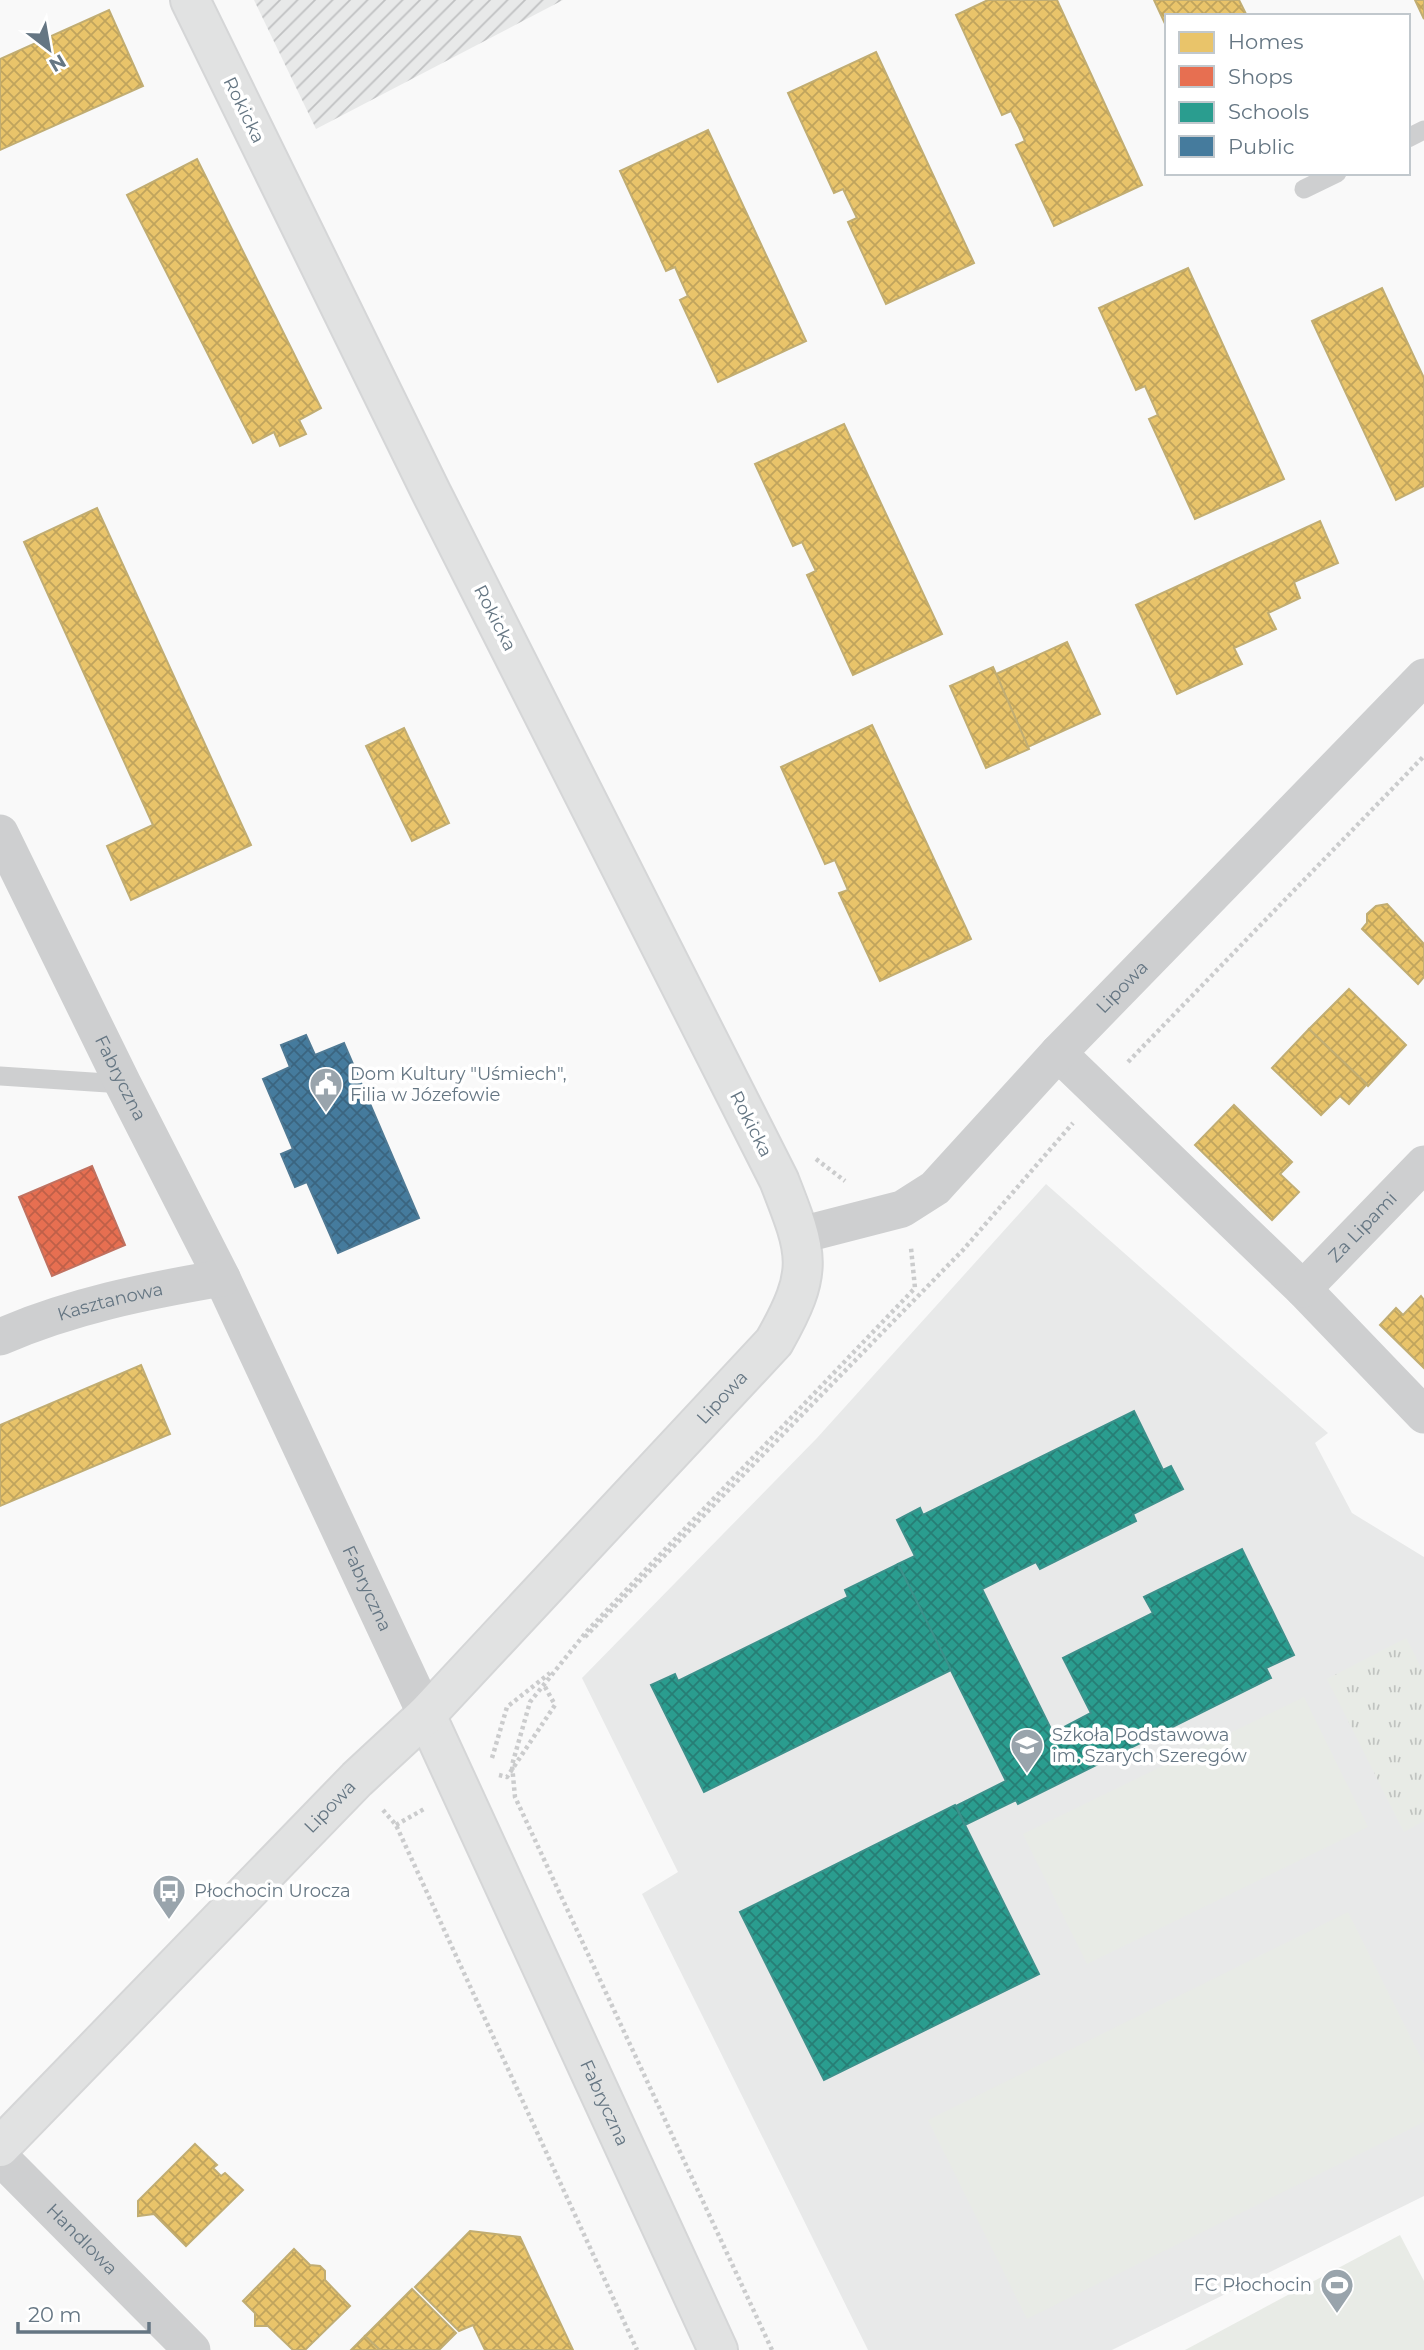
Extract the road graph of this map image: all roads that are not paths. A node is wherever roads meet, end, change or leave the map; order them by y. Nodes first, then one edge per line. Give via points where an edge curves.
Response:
1 (190, 0) edge
2 (1333, 175) edge
3 (1304, 189) dead end
4 (1424, 677) edge
5 (0, 833) edge
6 (1058, 1053) junction
7 (0, 1076) edge
8 (123, 1084) junction
9 (1424, 1164) edge
10 (801, 1235) junction
11 (222, 1278) junction
12 (1303, 1289) junction
13 (0, 1337) edge
14 (1424, 1415) edge
15 (426, 1714) junction
16 (0, 2147) edge
17 (0, 2157) edge
18 (192, 2350) edge
19 (718, 2350) edge

1 - 10 main road, Rokicka via 779,1180
2 - 3 lane
4 - 6 street, Lipowa
5 - 8 street, Fabryczna
6 - 10 street, Lipowa via 935,1188 892,1212
6 - 12 street
7 - 8 lane
8 - 11 street, Fabryczna
9 - 12 street, Za Lipami
10 - 15 main road, Lipowa via 804,1274 792,1311 774,1342
11 - 13 street, Kasztanowa via 136,1293 36,1321
11 - 15 street, Fabryczna
12 - 14 street
15 - 16 main road, Lipowa via 357,1779
15 - 19 main road, Fabryczna
17 - 18 street, Handlowa

